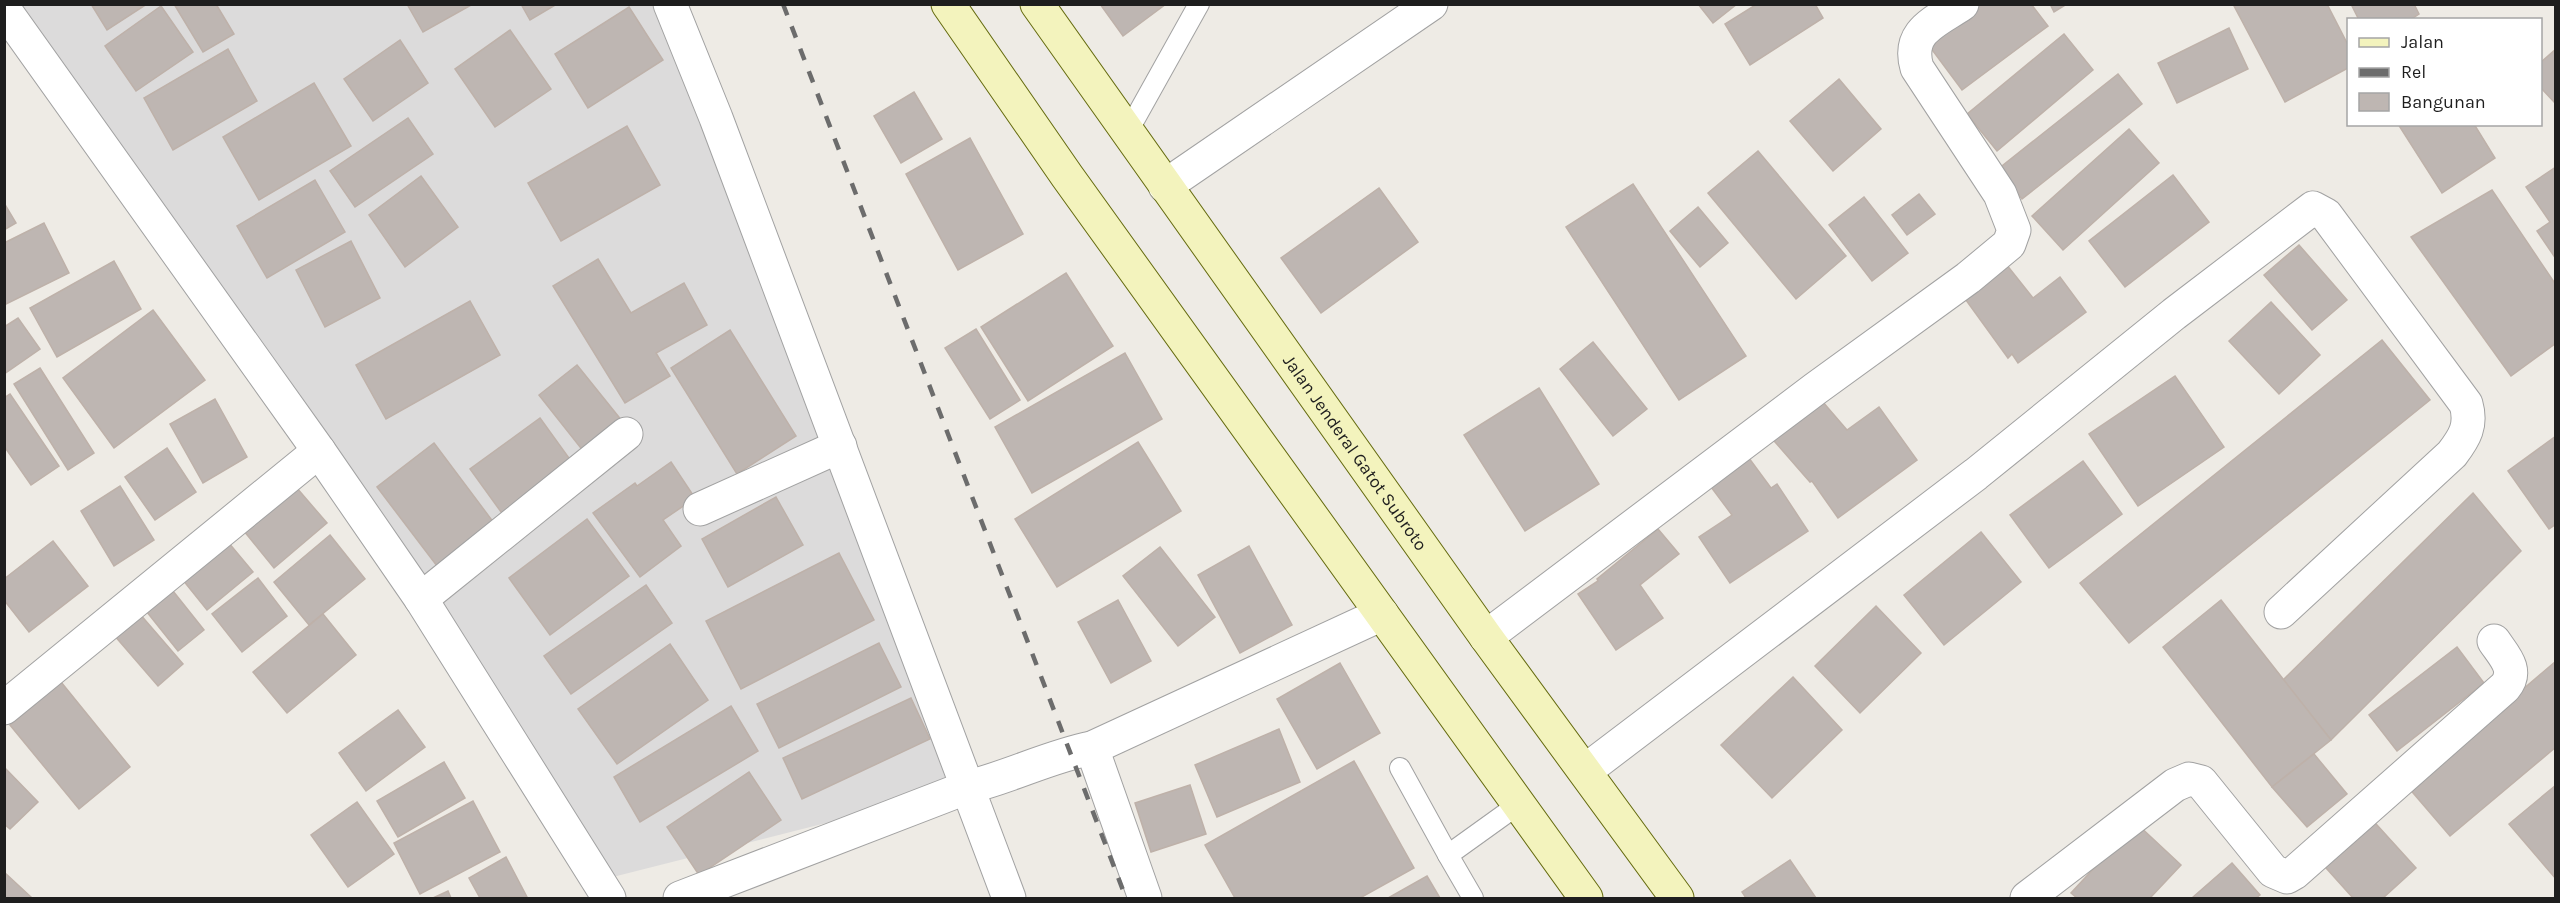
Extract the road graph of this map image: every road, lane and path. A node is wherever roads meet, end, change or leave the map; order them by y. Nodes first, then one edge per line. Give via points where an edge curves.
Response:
1 (670, 4) edge
2 (948, 4) edge
3 (1037, 4) edge
4 (1199, 4) edge
5 (1431, 4) edge
6 (1962, 4) edge
7 (4, 9) edge
8 (1127, 134) junction
9 (1165, 186) junction
10 (626, 434) dead end
11 (840, 446) junction
12 (319, 452) junction
13 (700, 509) dead end
14 (421, 599) junction
15 (2281, 612) dead end
16 (1382, 614) junction
17 (1486, 637) junction
18 (2494, 641) dead end
19 (4, 708) edge
20 (1092, 747) junction
21 (1400, 768) dead end
22 (1585, 771) junction
23 (968, 787) junction
24 (1519, 804) junction
25 (1448, 855) junction
26 (609, 898) edge
27 (680, 898) edge
28 (1009, 898) edge
29 (1145, 898) edge
30 (1473, 898) edge
31 (1586, 898) edge
32 (1677, 898) edge
33 (2027, 898) edge

1 - 11 street
2 - 16 main road
3 - 8 main road, Jalan Jenderal Gatot Subroto
4 - 8 lane
5 - 9 street
6 - 17 street via 1923,31 1915,42 1913,56 1917,68 2000,194 2014,230 2008,244 1968,278
7 - 12 street
8 - 9 main road, Jalan Jenderal Gatot Subroto
9 - 17 main road, Jalan Jenderal Gatot Subroto
10 - 14 street
11 - 13 street
11 - 23 street
12 - 14 street
12 - 19 street
14 - 26 street
15 - 22 street via 2452,454 2466,435 2469,417 2466,404 2347,244 2325,215 2313,208 1976,474
16 - 20 street
16 - 24 main road
17 - 22 main road, Jalan Jenderal Gatot Subroto
18 - 33 street via 2512,669 2505,687 2287,877 2273,871 2201,782 2189,779 2175,784
20 - 23 street
20 - 29 street
21 - 25 lane
22 - 32 main road, Jalan Jenderal Gatot Subroto
23 - 27 street
23 - 28 street
24 - 25 lane
24 - 31 main road
25 - 30 lane

